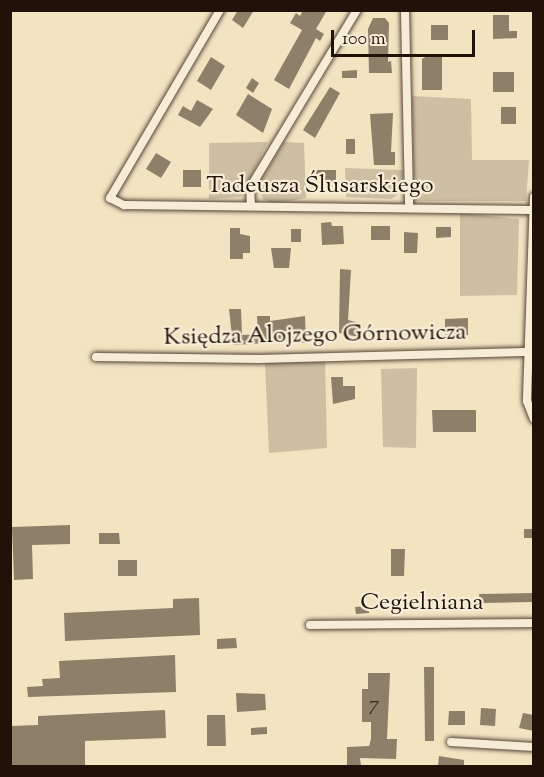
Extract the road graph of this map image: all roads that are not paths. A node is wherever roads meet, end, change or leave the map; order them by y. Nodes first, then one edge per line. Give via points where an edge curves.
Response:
1 (220, 10) edge
2 (357, 10) edge
3 (405, 10) edge
4 (534, 197) edge
5 (251, 207) junction
6 (409, 208) junction
7 (531, 210) junction
8 (531, 352) edge
9 (96, 357) dead end
10 (534, 419) edge
11 (534, 623) edge
12 (310, 625) dead end
13 (451, 742) dead end
14 (534, 747) edge

1 - 5 street, Tadeusza Ślusarskiego via 110,198 124,205
2 - 5 street via 250,188
3 - 6 street
4 - 7 street
5 - 6 street, Tadeusza Ślusarskiego
6 - 7 street, Tadeusza Ślusarskiego
7 - 8 street
8 - 9 street, Księdza Alojzego Górnowicza via 260,359
8 - 10 street via 527,401
11 - 12 street, Cegielniana
13 - 14 street

